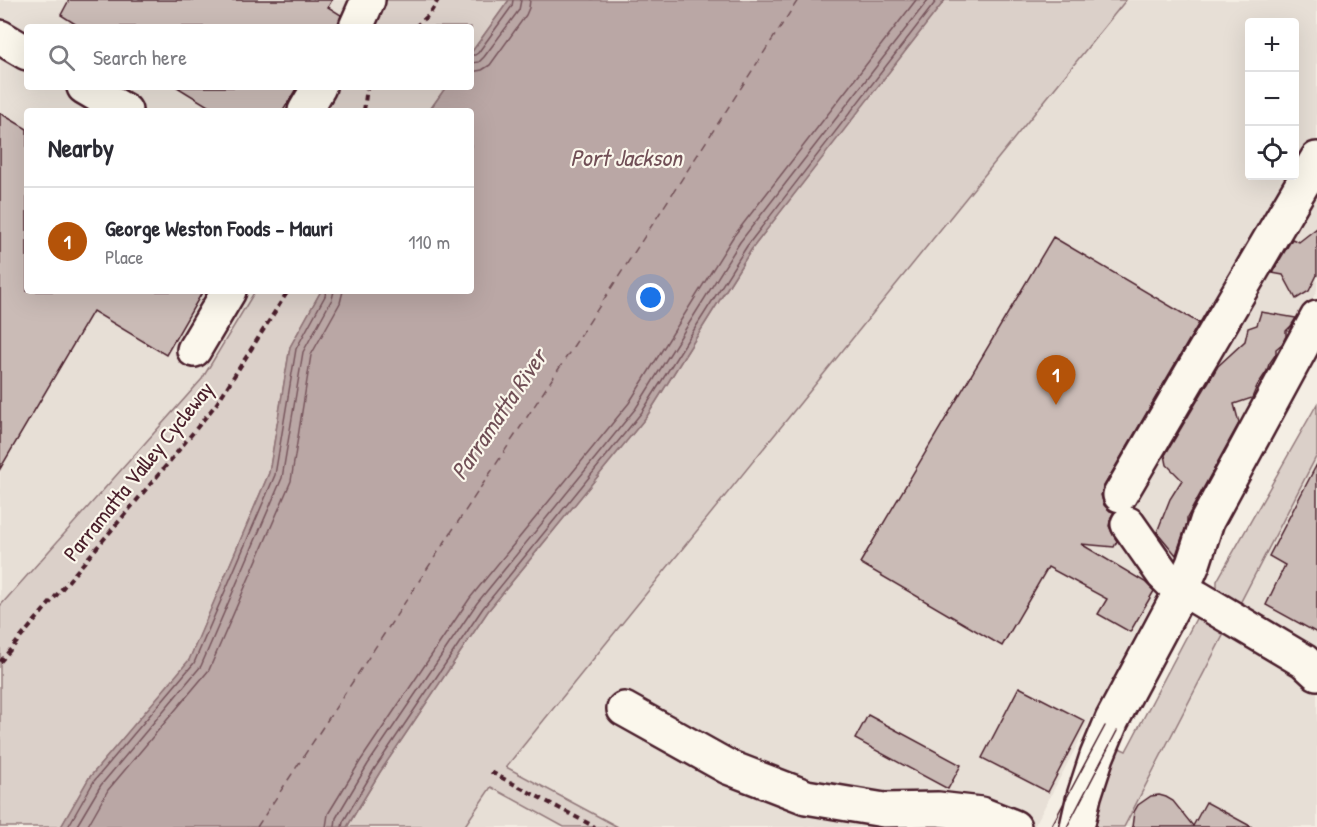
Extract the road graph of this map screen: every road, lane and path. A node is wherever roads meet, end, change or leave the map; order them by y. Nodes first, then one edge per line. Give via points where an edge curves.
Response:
1 (368, 0) edge
2 (438, 0) edge
3 (357, 24) edge
4 (418, 24) edge
5 (0, 38) edge
6 (24, 51) edge
7 (89, 90) edge
8 (317, 90) edge
9 (367, 90) edge
10 (120, 108) edge
11 (306, 108) edge
12 (364, 108) edge
13 (1317, 159) edge
14 (227, 294) edge
15 (286, 294) edge
16 (1317, 318) edge
17 (194, 350) dead end
18 (1182, 589) junction
19 (0, 662) edge
20 (1317, 673) edge
21 (624, 709) dead end
22 (491, 772) dead end
23 (595, 827) edge
24 (1014, 827) edge
25 (1077, 827) edge

1 - 3 lane
2 - 4 path
5 - 6 lane
7 - 10 lane
8 - 11 lane
9 - 12 path
13 - 18 lane via 1124,510 1163,574
14 - 17 lane
15 - 19 path, Parramatta Valley Cycleway via 217,403
16 - 18 lane via 1207,521
18 - 20 lane via 1304,661
18 - 25 lane via 1112,720 1097,756
21 - 24 lane via 728,767 806,797 884,810 981,813
22 - 23 path

